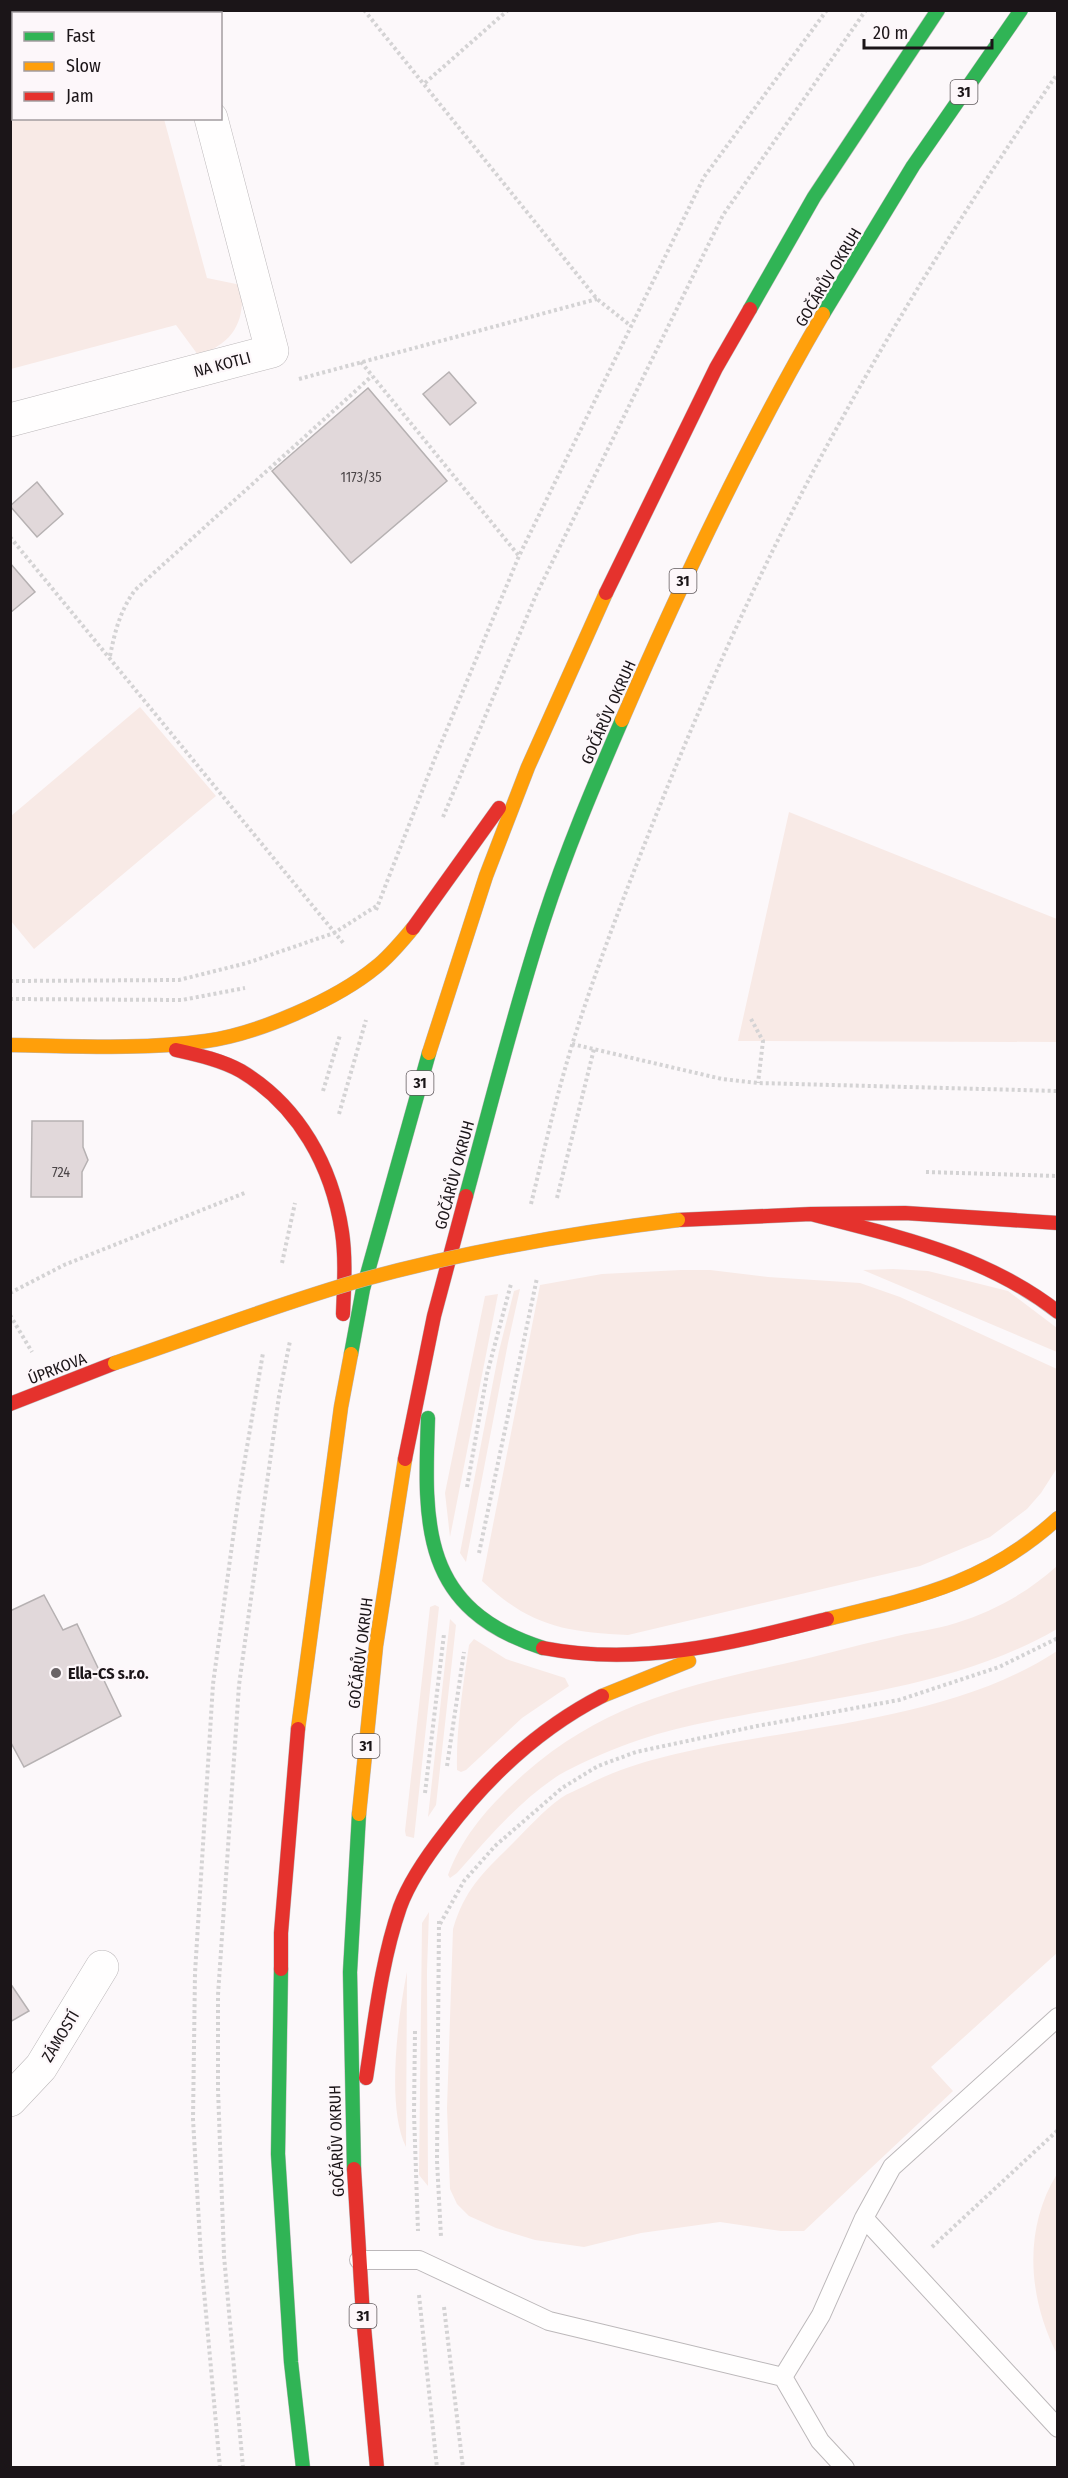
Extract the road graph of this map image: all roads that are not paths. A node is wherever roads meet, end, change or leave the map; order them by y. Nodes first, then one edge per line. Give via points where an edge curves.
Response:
1 (938, 10) edge
2 (1022, 10) edge
3 (212, 120) edge
4 (10, 420) edge
5 (528, 767) junction
6 (10, 1045) edge
7 (133, 1046) junction
8 (811, 1214) junction
9 (1058, 1223) edge
10 (1058, 1312) edge
11 (430, 1332) junction
12 (10, 1404) edge
13 (341, 1407) junction
14 (1057, 1518) edge
15 (781, 1631) junction
16 (102, 1967) dead end
17 (1058, 2017) edge
18 (10, 2100) edge
19 (352, 2165) junction
20 (864, 2218) junction
21 (359, 2260) junction
22 (783, 2377) junction
23 (1058, 2428) edge
24 (303, 2468) edge
25 (377, 2468) edge
26 (845, 2468) edge

1 - 5 main road, 31 via 814,197 716,368 617,570
2 - 11 main road, GOČÁRŮV OKRUH / 31 via 908,175 801,353 689,567 598,774 557,882 514,1013
3 - 4 street, NA KOTLI via 272,351
5 - 7 main road via 429,909 383,961 357,982 291,1014 238,1033 207,1041
5 - 13 main road, 31 via 486,876 407,1128 363,1289
6 - 7 main road
7 - 13 main road via 183,1051 243,1072 277,1098 309,1135 327,1176 342,1231
8 - 9 main road, ÚPRKOVA via 905,1213
8 - 10 main road via 992,1270 1025,1287
8 - 12 main road, ÚPRKOVA, bridge via 678,1220 532,1239 410,1267 320,1292
11 - 15 main road via 429,1531 437,1560 467,1604 515,1638 576,1654 614,1657 662,1653
11 - 19 main road, GOČÁRŮV OKRUH / 31 via 397,1498 357,1831 350,1967
13 - 24 main road, 31 via 301,1698 281,1933 278,2154 291,2362
14 - 15 main road via 1025,1546 968,1579 890,1604
15 - 19 main road via 701,1656 593,1700 542,1732 496,1771 458,1815 417,1869 400,1906 389,1944
16 - 18 street, ZÁMOSTÍ via 41,2067
17 - 20 lane via 892,2167
19 - 21 main road, GOČÁRŮV OKRUH / 31
20 - 22 lane via 821,2315
20 - 23 lane
21 - 22 lane via 419,2260 549,2322
21 - 25 main road, GOČÁRŮV OKRUH / 31
22 - 26 lane via 820,2441

